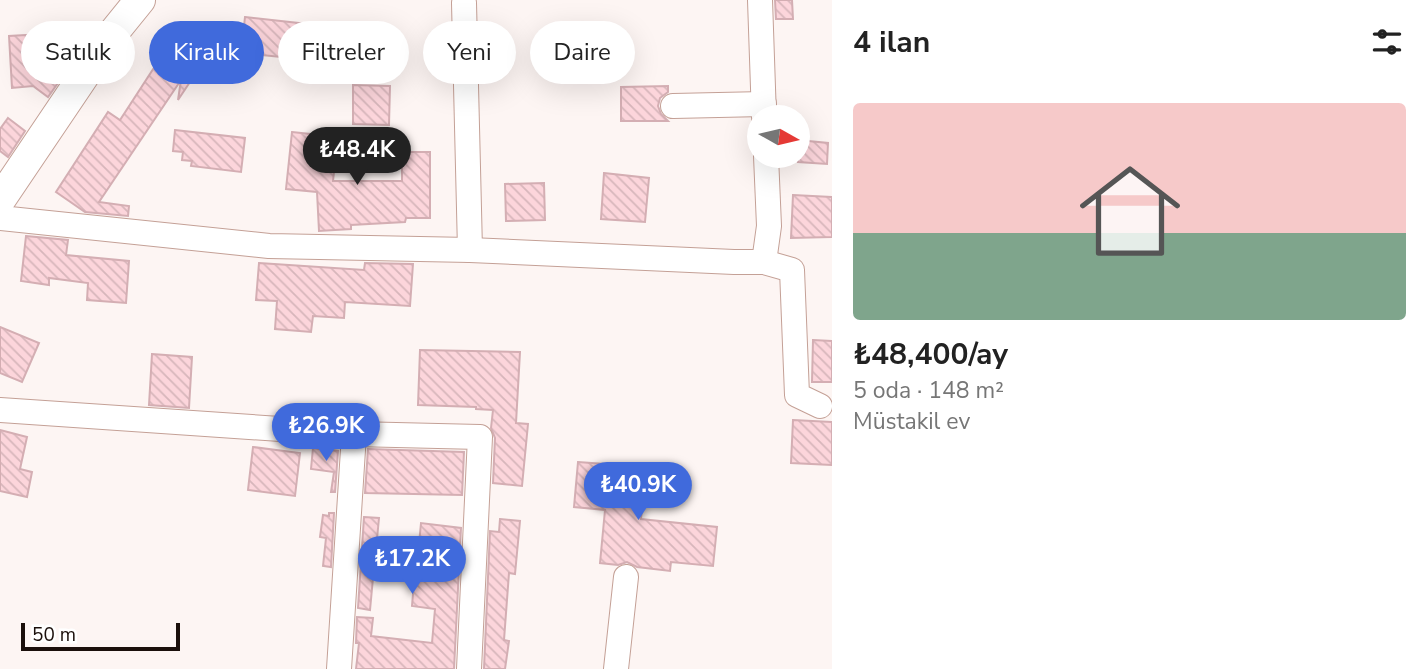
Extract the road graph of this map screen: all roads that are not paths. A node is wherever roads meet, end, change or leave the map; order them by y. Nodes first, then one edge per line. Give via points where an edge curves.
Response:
1 (140, 0) edge
2 (761, 0) edge
3 (464, 3) dead end
4 (764, 105) edge
5 (674, 106) dead end
6 (747, 110) edge
7 (767, 168) edge
8 (0, 200) edge
9 (0, 218) edge
10 (470, 250) junction
11 (764, 262) junction
12 (820, 406) dead end
13 (0, 410) edge
14 (354, 434) junction
15 (626, 577) dead end
16 (339, 669) edge
17 (469, 669) edge
18 (616, 669) edge

1 - 8 main road
2 - 4 street
3 - 10 street
5 - 6 street
7 - 11 street via 769,226
9 - 10 street via 269,246
10 - 11 street
11 - 12 street via 792,270 797,396
13 - 14 street
14 - 16 street
14 - 17 street via 480,437
15 - 18 street

